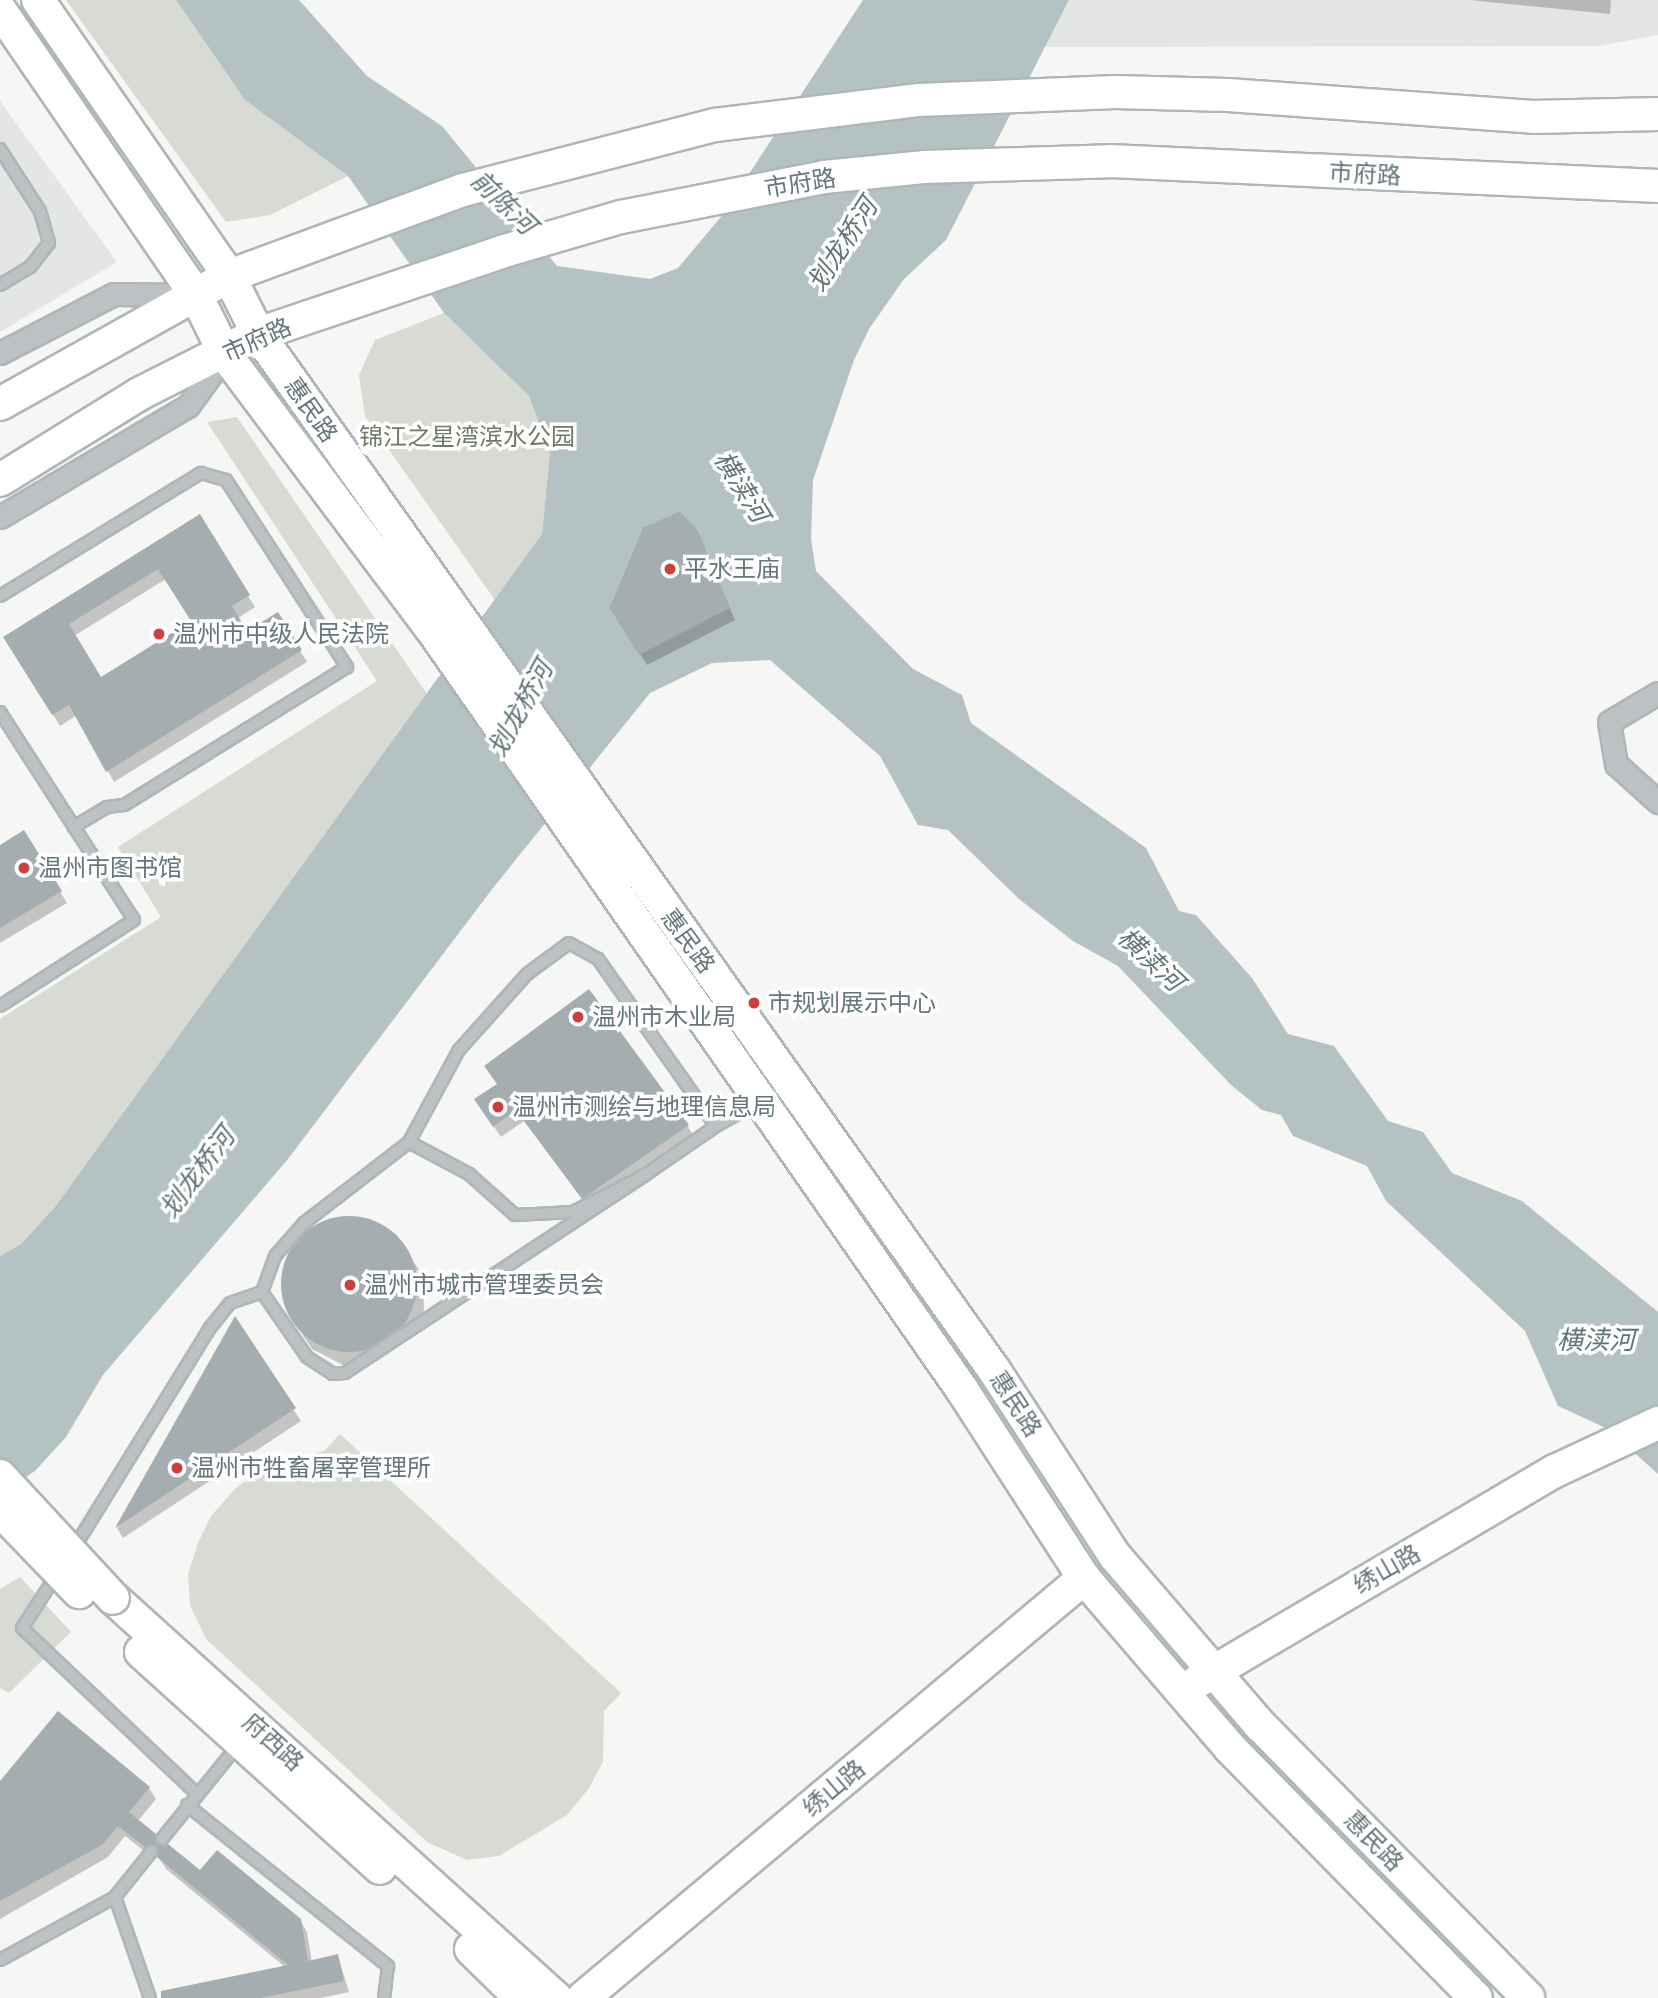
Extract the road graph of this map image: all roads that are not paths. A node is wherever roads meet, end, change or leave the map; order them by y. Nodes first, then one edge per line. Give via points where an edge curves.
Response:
1 (38, 0) edge
2 (0, 10) edge
3 (1658, 114) edge
4 (0, 149) edge
5 (1658, 186) edge
6 (229, 276) junction
7 (0, 285) edge
8 (196, 295) junction
9 (258, 334) junction
10 (0, 353) edge
11 (225, 354) junction
12 (0, 404) edge
13 (0, 480) edge
14 (0, 517) edge
15 (0, 596) edge
16 (442, 621) junction
17 (1658, 693) edge
18 (0, 712) edge
19 (1658, 802) edge
20 (580, 817) junction
21 (74, 827) junction
22 (0, 1006) edge
23 (790, 1085) junction
24 (761, 1102) junction
25 (716, 1126) junction
26 (409, 1142) junction
27 (645, 1175) junction
28 (262, 1292) junction
29 (1658, 1423) edge
30 (0, 1476) edge
31 (0, 1510) edge
32 (1084, 1578) junction
33 (108, 1606) junction
34 (1214, 1670) junction
35 (1183, 1692) junction
36 (239, 1744) junction
37 (196, 1793) junction
38 (187, 1805) junction
39 (162, 1839) dead end
40 (150, 1852) dead end
41 (115, 1898) junction
42 (1482, 1951) junction
43 (0, 1960) edge
44 (1460, 1992) edge
45 (150, 1998) edge
46 (384, 1998) edge
47 (521, 1998) edge
48 (556, 1998) edge
49 (583, 1998) edge
50 (1528, 1998) edge

1 - 6 main road, 惠民路
2 - 8 main road, 惠民路
3 - 6 main road via 1533,117 1228,95 1014,94 839,108 716,125 463,190
4 - 7 lane via 40,211 49,243 30,267
5 - 9 main road, 市府路 via 1096,161 923,167 824,177 621,217 501,252 364,302
6 - 8 main road
6 - 9 main road, 惠民路
8 - 10 street via 114,294
8 - 11 main road, 惠民路
8 - 12 main road
9 - 11 main road, 市府路
9 - 16 main road, 惠民路
11 - 13 main road, 市府路 via 139,394
11 - 14 street via 188,405
11 - 16 main road, 惠民路
15 - 21 lane via 201,473 226,480 347,667 124,805 107,807
16 - 20 main road, 惠民路
17 - 19 street via 1609,722 1616,764
18 - 21 lane
20 - 23 main road, 惠民路
20 - 24 main road, 惠民路
21 - 22 lane via 134,920
23 - 24 lane
23 - 34 main road, 惠民路 via 994,1370 1115,1556
24 - 25 lane
24 - 32 main road, 惠民路 via 962,1391
25 - 26 lane via 598,959 569,943 527,974 459,1050
25 - 27 lane
26 - 27 lane via 468,1174 515,1215 573,1212
26 - 28 lane via 304,1223 275,1256
27 - 28 lane via 345,1373 333,1374 307,1357
28 - 37 lane via 230,1303 209,1329 22,1628
29 - 34 main road, 绣山路 via 1555,1471
30 - 33 main road, 府西路, bridge
31 - 33 main road, 府西路, bridge
32 - 35 main road, 惠民路
32 - 49 main road, 绣山路
33 - 36 main road, 府西路
33 - 48 main road, 府西路
34 - 35 main road, 绣山路
34 - 42 main road, 惠民路 via 1260,1724
35 - 44 main road, 惠民路
36 - 37 lane
36 - 47 main road, 府西路
37 - 38 lane
38 - 39 lane
38 - 46 lane via 388,1966
40 - 41 lane
41 - 43 lane
41 - 45 lane
42 - 44 main road
42 - 50 main road, 惠民路

